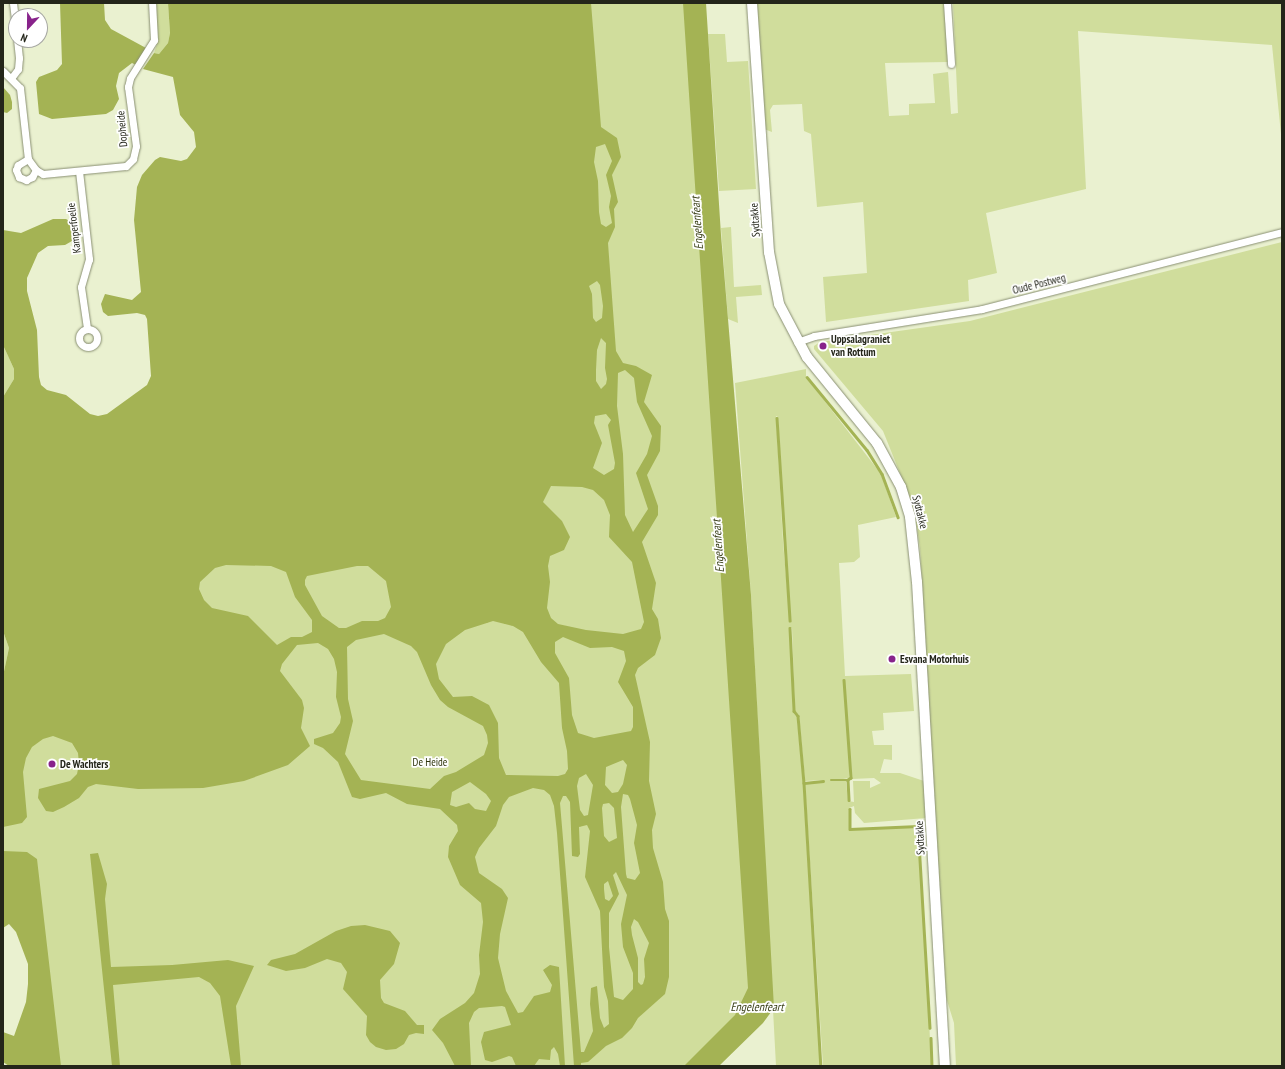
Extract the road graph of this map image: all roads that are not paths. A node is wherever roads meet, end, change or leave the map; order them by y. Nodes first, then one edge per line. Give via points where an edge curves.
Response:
1 (152, 3) edge
2 (752, 3) edge
3 (947, 3) edge
4 (18, 48) edge
5 (951, 64) dead end
6 (3, 70) edge
7 (12, 77) junction
8 (28, 159) junction
9 (36, 170) junction
10 (79, 171) junction
11 (1282, 232) edge
12 (88, 328) dead end
13 (798, 342) junction
14 (945, 1066) edge

1 - 10 street, Dopheide via 155,31 152,46 135,69 128,87 136,146 133,159 126,166
2 - 13 street, Sydtakke via 770,258 779,304
3 - 5 street
4 - 7 street via 18,69
6 - 7 street
7 - 8 street via 23,98
8 - 9 street
8 - 9 street via 18,165 16,170 19,177 26,180 32,177
9 - 10 street, Dopheide via 44,174
10 - 12 street, Kamperfoelie via 89,259 82,287
11 - 13 street, Oude Postweg via 982,309 814,336
13 - 14 street, Sydtakke via 814,367 877,443 901,487 910,517 917,582

